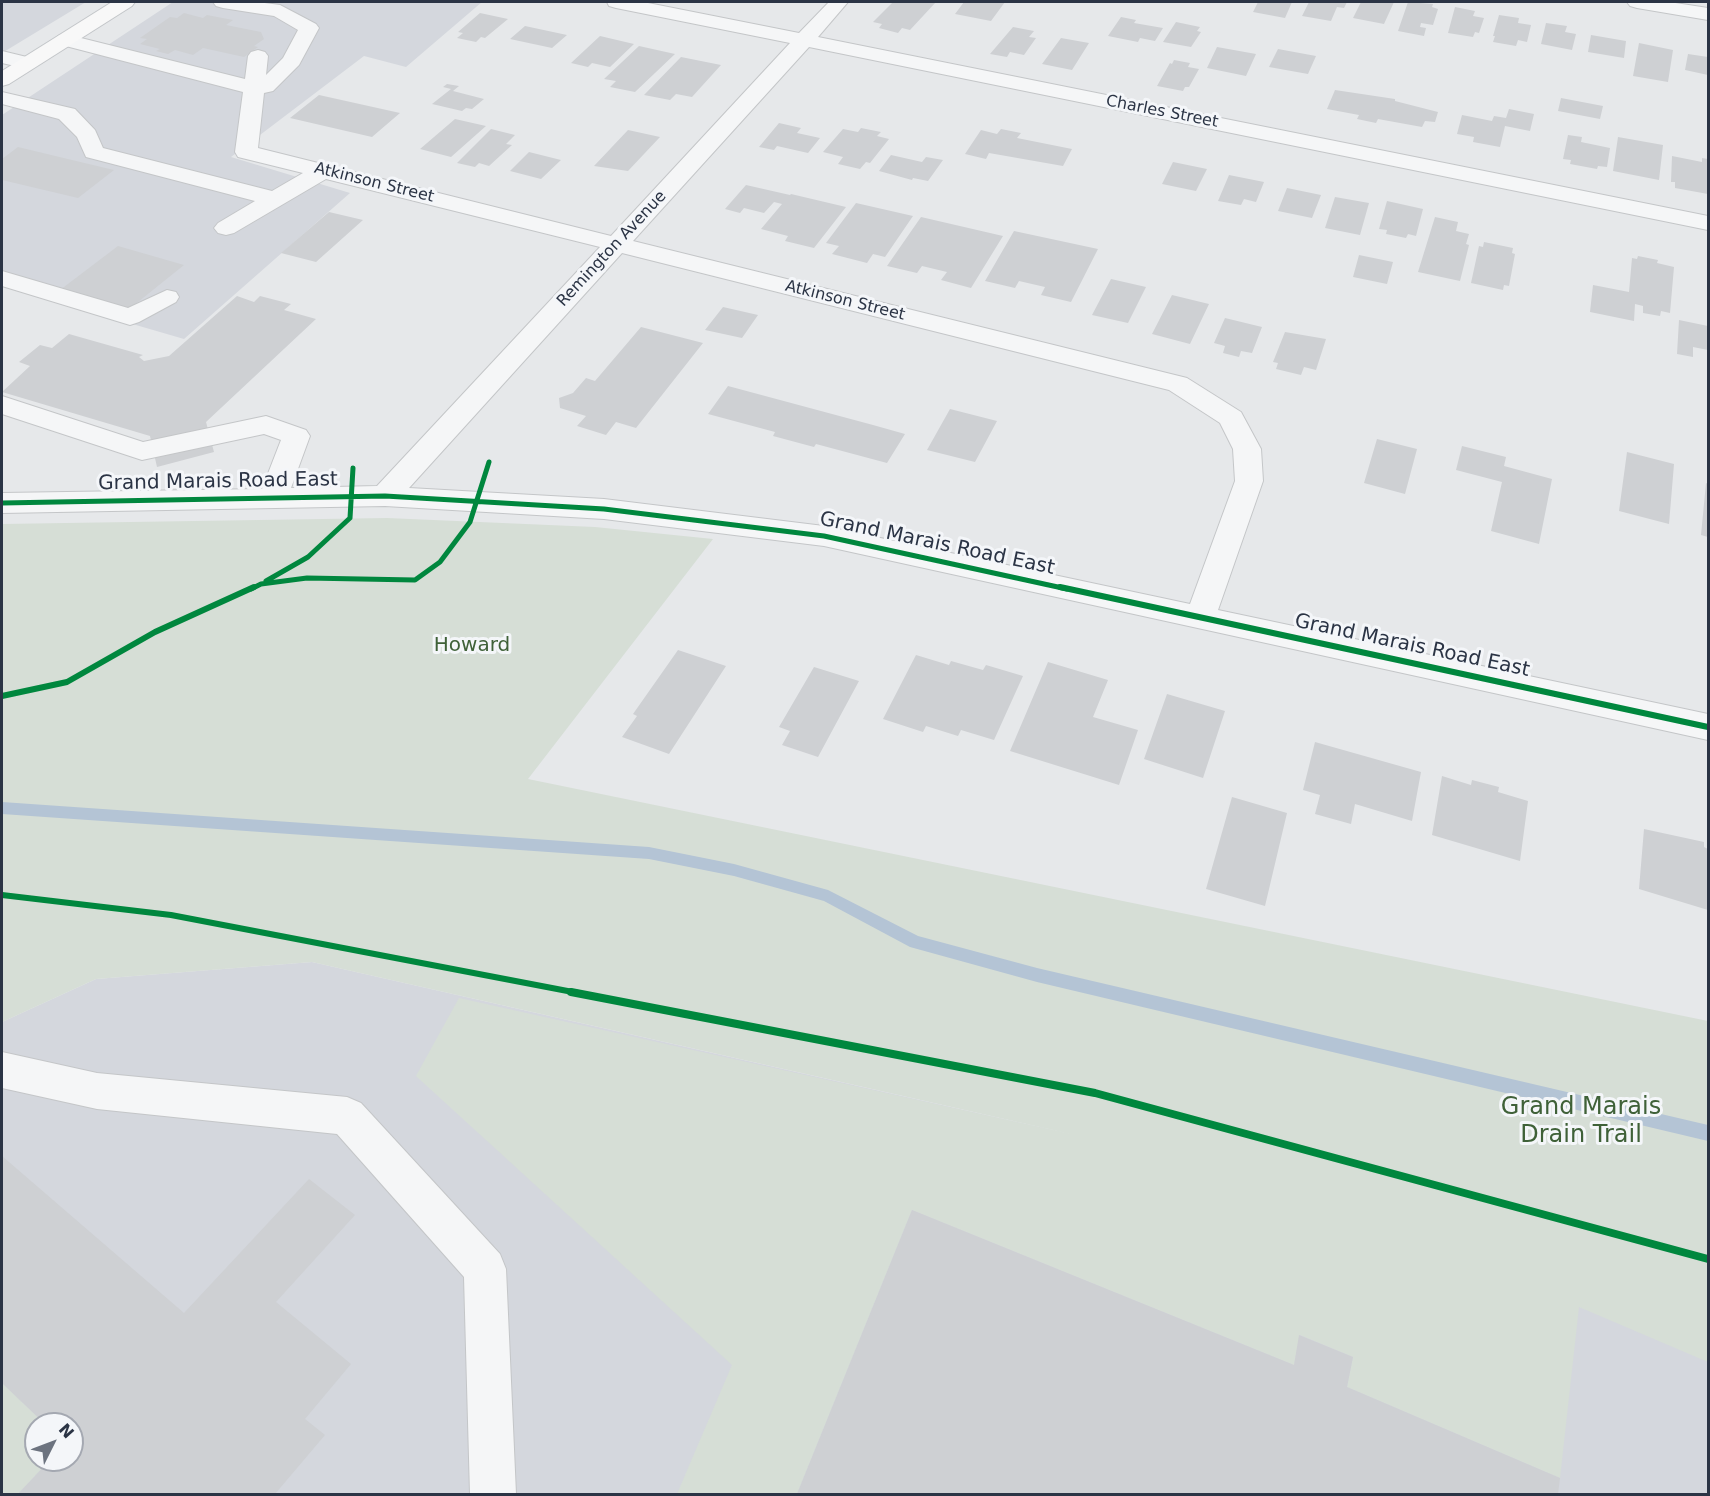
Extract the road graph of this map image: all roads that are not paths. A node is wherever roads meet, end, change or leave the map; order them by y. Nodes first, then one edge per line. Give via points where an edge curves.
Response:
1 (125, 2) edge
2 (209, 2) edge
3 (223, 2) edge
4 (616, 2) edge
5 (839, 2) edge
6 (1637, 2) edge
7 (1708, 14) edge
8 (65, 40) junction
9 (804, 40) junction
10 (269, 45) junction
11 (2, 57) edge
12 (28, 63) junction
13 (176, 68) junction
14 (2, 80) edge
15 (254, 88) junction
16 (2, 98) edge
17 (323, 171) junction
18 (275, 200) junction
19 (1708, 223) edge
20 (226, 228) dead end
21 (617, 244) junction
22 (2, 278) edge
23 (167, 297) dead end
24 (2, 405) edge
25 (385, 496) junction
26 (273, 497) junction
27 (2, 503) edge
28 (1200, 616) junction
29 (1708, 727) edge
30 (2, 1070) edge
31 (493, 1494) edge

1 - 8 main road
2 - 10 street via 208,11 276,27
3 - 15 street via 280,11 309,28 292,61 266,87
4 - 9 street, Charles Street
5 - 9 street, Remington Avenue
6 - 7 street
8 - 12 main road
8 - 13 street
9 - 19 street, Charles Street
9 - 21 street, Remington Avenue
10 - 13 street via 234,64
10 - 15 street
11 - 12 street
12 - 14 main road
13 - 15 street
15 - 17 street, Atkinson Street via 246,152
16 - 18 street via 67,114 87,135 94,152
17 - 18 street
17 - 21 street, Atkinson Street
18 - 20 street
21 - 25 street, Remington Avenue
21 - 28 street, Atkinson Street via 1178,384 1207,402 1231,418 1247,449 1249,481
22 - 23 street via 130,317
24 - 26 street via 141,451 266,424 296,436
25 - 26 street, Grand Marais Road East
25 - 28 street, Grand Marais Road East via 604,508 824,536
26 - 27 street, Grand Marais Road East
28 - 29 street, Grand Marais Road East
30 - 31 street via 97,1091 347,1116 485,1269

